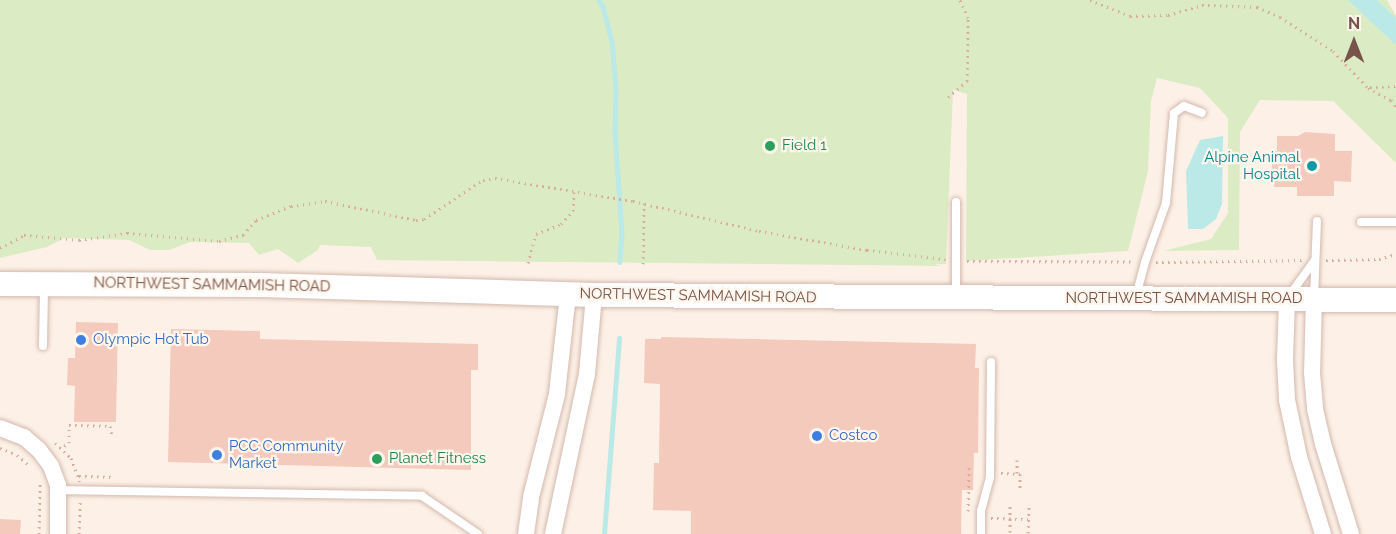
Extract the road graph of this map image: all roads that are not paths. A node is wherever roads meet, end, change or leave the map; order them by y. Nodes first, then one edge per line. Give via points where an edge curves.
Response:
1 (1202, 113) dead end
2 (956, 202) dead end
3 (1317, 221) dead end
4 (1361, 222) dead end
5 (1396, 222) edge
6 (1316, 260) junction
7 (44, 282) junction
8 (0, 284) edge
9 (568, 294) junction
10 (594, 295) junction
11 (956, 297) junction
12 (1135, 299) junction
13 (1287, 299) junction
14 (1314, 299) junction
15 (1396, 300) edge
16 (43, 346) dead end
17 (991, 362) dead end
18 (0, 428) edge
19 (59, 490) junction
20 (58, 534) edge
21 (478, 534) edge
22 (526, 534) edge
23 (554, 534) edge
24 (981, 534) edge
25 (1323, 534) edge
26 (1351, 534) edge

1 - 12 lane via 1184,106 1174,113 1166,203
2 - 11 lane
3 - 6 lane
4 - 5 lane
6 - 13 lane
6 - 14 lane
7 - 8 main road, NORTHWEST SAMMAMISH ROAD
7 - 9 main road, NORTHWEST SAMMAMISH ROAD
7 - 16 lane
9 - 10 main road, NORTHWEST SAMMAMISH ROAD
9 - 22 street via 561,369
10 - 11 main road, NORTHWEST SAMMAMISH ROAD
10 - 23 street via 587,374
11 - 12 main road, NORTHWEST SAMMAMISH ROAD
12 - 13 main road, NORTHWEST SAMMAMISH ROAD
13 - 14 main road, NORTHWEST SAMMAMISH ROAD
13 - 25 street via 1285,360 1290,418
14 - 15 main road, NORTHWEST SAMMAMISH ROAD
14 - 26 street via 1312,373 1317,419
17 - 24 lane via 990,477 981,511
18 - 19 street via 24,436 39,450 57,477
19 - 20 street
19 - 21 lane via 422,496

